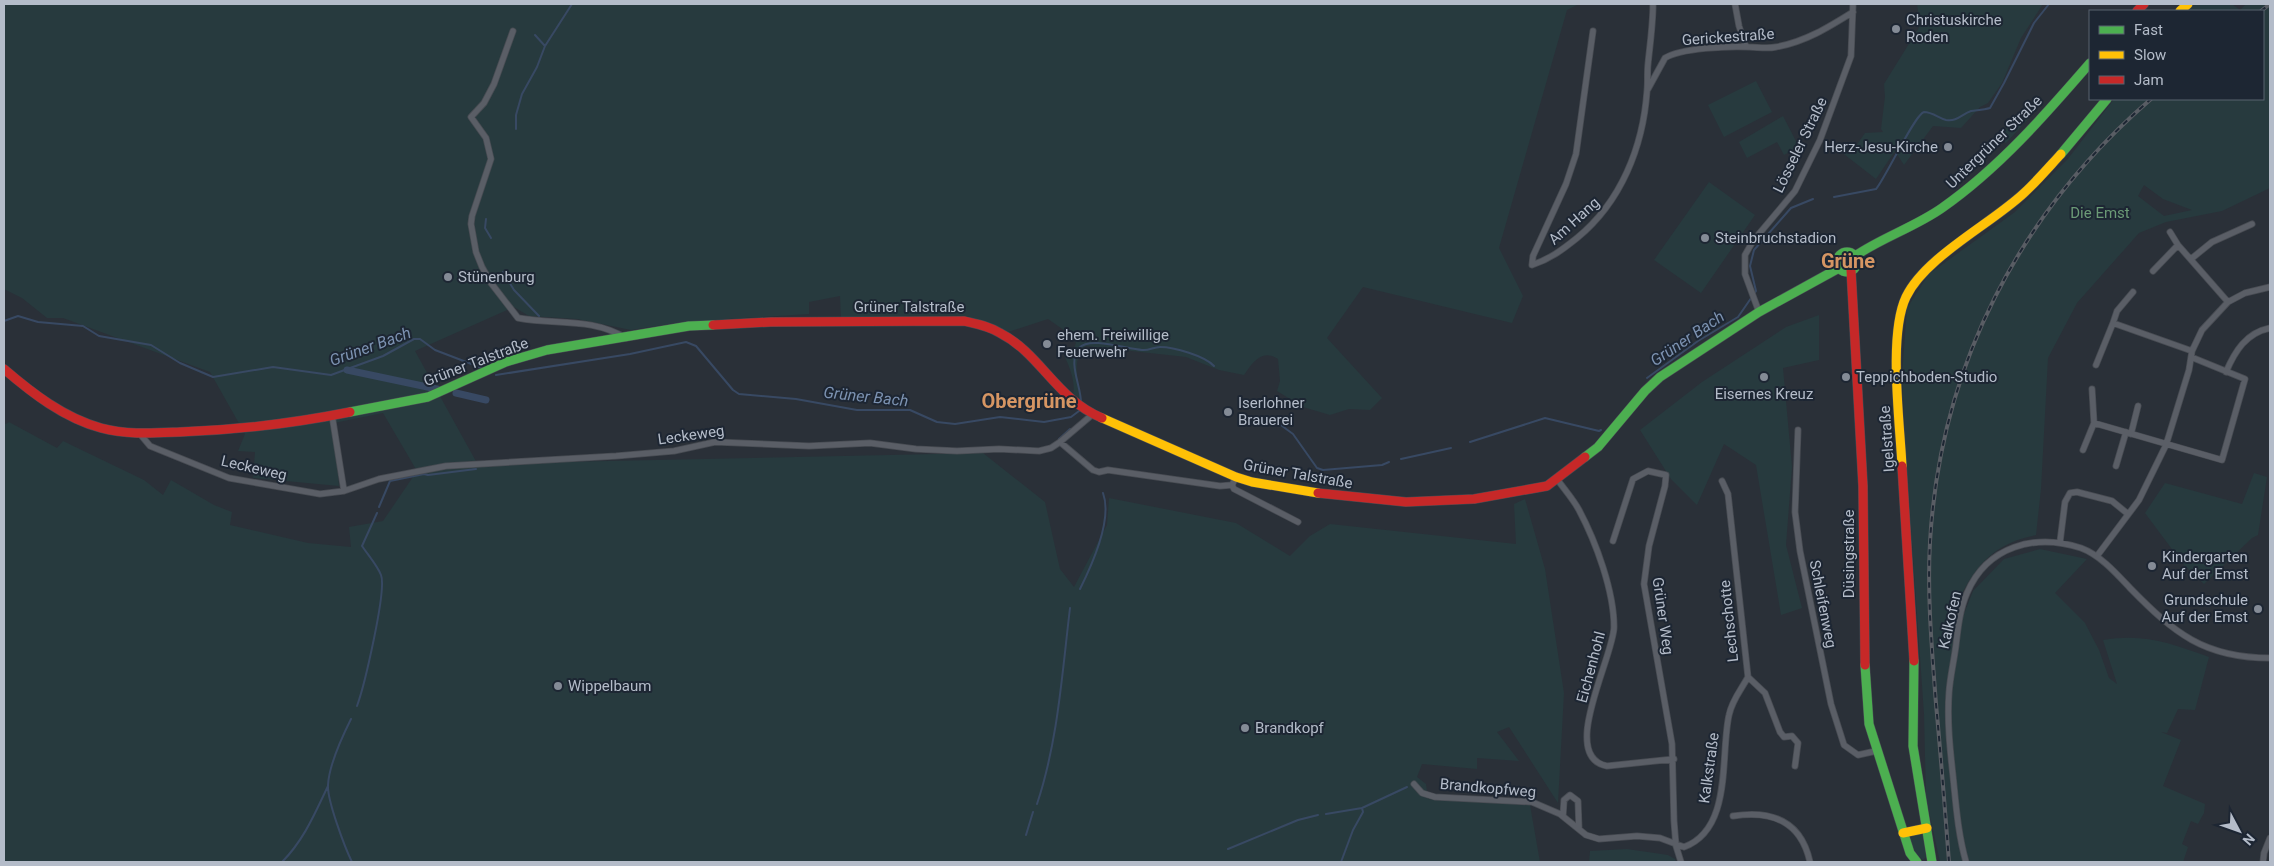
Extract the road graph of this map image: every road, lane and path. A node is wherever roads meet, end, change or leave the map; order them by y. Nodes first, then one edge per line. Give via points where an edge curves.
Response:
1 (1653, 4) edge
2 (1735, 4) edge
3 (1853, 4) edge
4 (1853, 12) junction
5 (513, 31) dead end
6 (1593, 32) dead end
7 (1746, 47) junction
8 (2089, 64) edge
9 (1647, 91) junction
10 (2106, 100) edge
11 (2252, 224) dead end
12 (2170, 232) dead end
13 (2178, 245) junction
14 (1855, 256) junction
15 (2191, 259) junction
16 (1839, 268) junction
17 (1851, 270) junction
18 (2153, 271) dead end
19 (2270, 287) edge
20 (2133, 292) dead end
21 (2228, 302) junction
22 (1760, 312) junction
23 (2113, 323) junction
24 (2270, 328) edge
25 (626, 338) junction
26 (2192, 354) junction
27 (2096, 365) dead end
28 (4, 370) edge
29 (2226, 372) junction
30 (2092, 389) dead end
31 (2138, 406) dead end
32 (1085, 410) junction
33 (332, 415) junction
34 (2094, 423) junction
35 (1798, 430) dead end
36 (2128, 433) junction
37 (140, 434) junction
38 (1060, 442) junction
39 (2166, 445) junction
40 (2083, 450) dead end
41 (2116, 466) dead end
42 (1557, 479) junction
43 (1234, 481) junction
44 (1722, 481) dead end
45 (344, 490) junction
46 (2128, 514) junction
47 (1298, 522) dead end
48 (1613, 541) dead end
49 (2060, 542) junction
50 (2097, 556) junction
51 (2270, 658) edge
52 (1748, 677) junction
53 (1876, 751) junction
54 (1674, 759) junction
55 (1795, 766) dead end
56 (1414, 784) dead end
57 (1563, 816) junction
58 (1733, 816) dead end
59 (1927, 828) junction
60 (1579, 829) junction
61 (1903, 833) junction
62 (2270, 838) edge
63 (1676, 846) junction
64 (1682, 862) edge
65 (1810, 862) edge
66 (1917, 862) edge
67 (1932, 862) edge
68 (1966, 862) edge
69 (2263, 862) edge

1 - 9 street, Am Hang
2 - 7 street
3 - 4 street, Lösseler Straße
4 - 7 street, Gerickestraße via 1821,32 1797,42 1774,48
4 - 22 street, Lösseler Straße via 1851,56 1820,140 1795,191 1745,255 1744,268
5 - 25 street via 494,84 471,117 486,138 491,159 472,216 476,252 491,283 518,318 538,322 574,321 610,328
6 - 9 street, Am Hang via 1576,154 1532,265 1548,260 1571,242 1604,213 1612,201 1632,161
7 - 9 street, Gerickestraße via 1689,50 1669,55
8 - 14 main road, Untergrüner Straße via 1966,191 1940,210
10 - 59 main road, Igelstraße via 2078,136 2024,193 1920,273 1901,312 1897,379 1914,659 1913,746
11 - 15 street via 2212,242
12 - 13 street
13 - 15 street
13 - 18 street
14 - 16 main road via 1842,253 1837,261
14 - 17 main road via 1856,264
15 - 21 street
16 - 17 main road
16 - 22 main road, Grüner Talstraße
17 - 53 main road, Düsingstraße via 1863,486 1865,690
19 - 21 street via 2245,293
20 - 23 street via 2117,311
21 - 26 street via 2209,320 2196,340
22 - 42 main road, Grüner Talstraße via 1660,377 1598,447
23 - 26 street
23 - 27 street
24 - 29 street via 2245,340 2233,355
25 - 32 main road, Grüner Talstraße via 689,326 844,320 972,321 997,329 1011,338
25 - 33 main road, Grüner Talstraße via 547,350 506,362 428,397
26 - 29 street
26 - 39 street
28 - 37 main road, Grüner Talstraße via 31,392 73,417 100,428
29 - 39 street via 2245,379 2222,460
30 - 34 street
31 - 36 street
32 - 38 street, Leckeweg
32 - 43 main road, Grüner Talstraße
33 - 37 main road, Grüner Talstraße via 219,431
33 - 45 street
34 - 36 street
34 - 40 street
35 - 53 street, Schleifenweg via 1795,512 1821,663 1844,745 1858,755
36 - 39 street
36 - 41 street
37 - 45 street, Leckeweg via 150,446 230,478 320,494
38 - 43 street via 1099,472 1108,470 1220,486
38 - 45 street, Leckeweg via 1039,451 916,449 870,442 809,446 715,442 674,451 446,466 379,479
39 - 46 street
42 - 43 main road, Grüner Talstraße via 1547,486 1491,497 1406,502 1341,497
42 - 54 street, Eichenhohl via 1587,527 1601,564 1613,617 1613,640 1595,692 1586,733 1587,746 1599,765
43 - 47 street via 1247,498
44 - 52 street, Lechschotte via 1728,494
46 - 49 street via 2112,501 2070,493 2065,502
46 - 50 street
48 - 54 street, Grüner Weg via 1635,477 1648,471 1666,475 1644,584
49 - 50 street, Kalkofen
49 - 68 street, Kalkofen via 2034,541 2016,546 1979,572 1966,594 1949,693 1959,838
50 - 51 street, Kalkofen via 2164,622 2183,636 2215,650
52 - 55 street, Lechschotte via 1765,693 1780,732 1784,737 1792,736 1798,743
52 - 63 street, Kalkstraße via 1729,715 1724,774 1712,821 1696,841 1684,847
53 - 61 main road, Düsingstraße
54 - 63 street, Grüner Weg
56 - 57 street, Brandkopfweg via 1422,793 1435,797 1532,802
57 - 60 street, Brandkopfweg
57 - 60 street via 1564,800 1574,796 1578,801
58 - 65 street via 1764,814 1786,823 1804,844
59 - 61 main road
59 - 67 main road, Igelstraße
60 - 63 street, Brandkopfweg via 1586,836 1599,839 1660,838
61 - 66 main road, Düsingstraße
62 - 69 street
63 - 64 street, Grüner Weg

